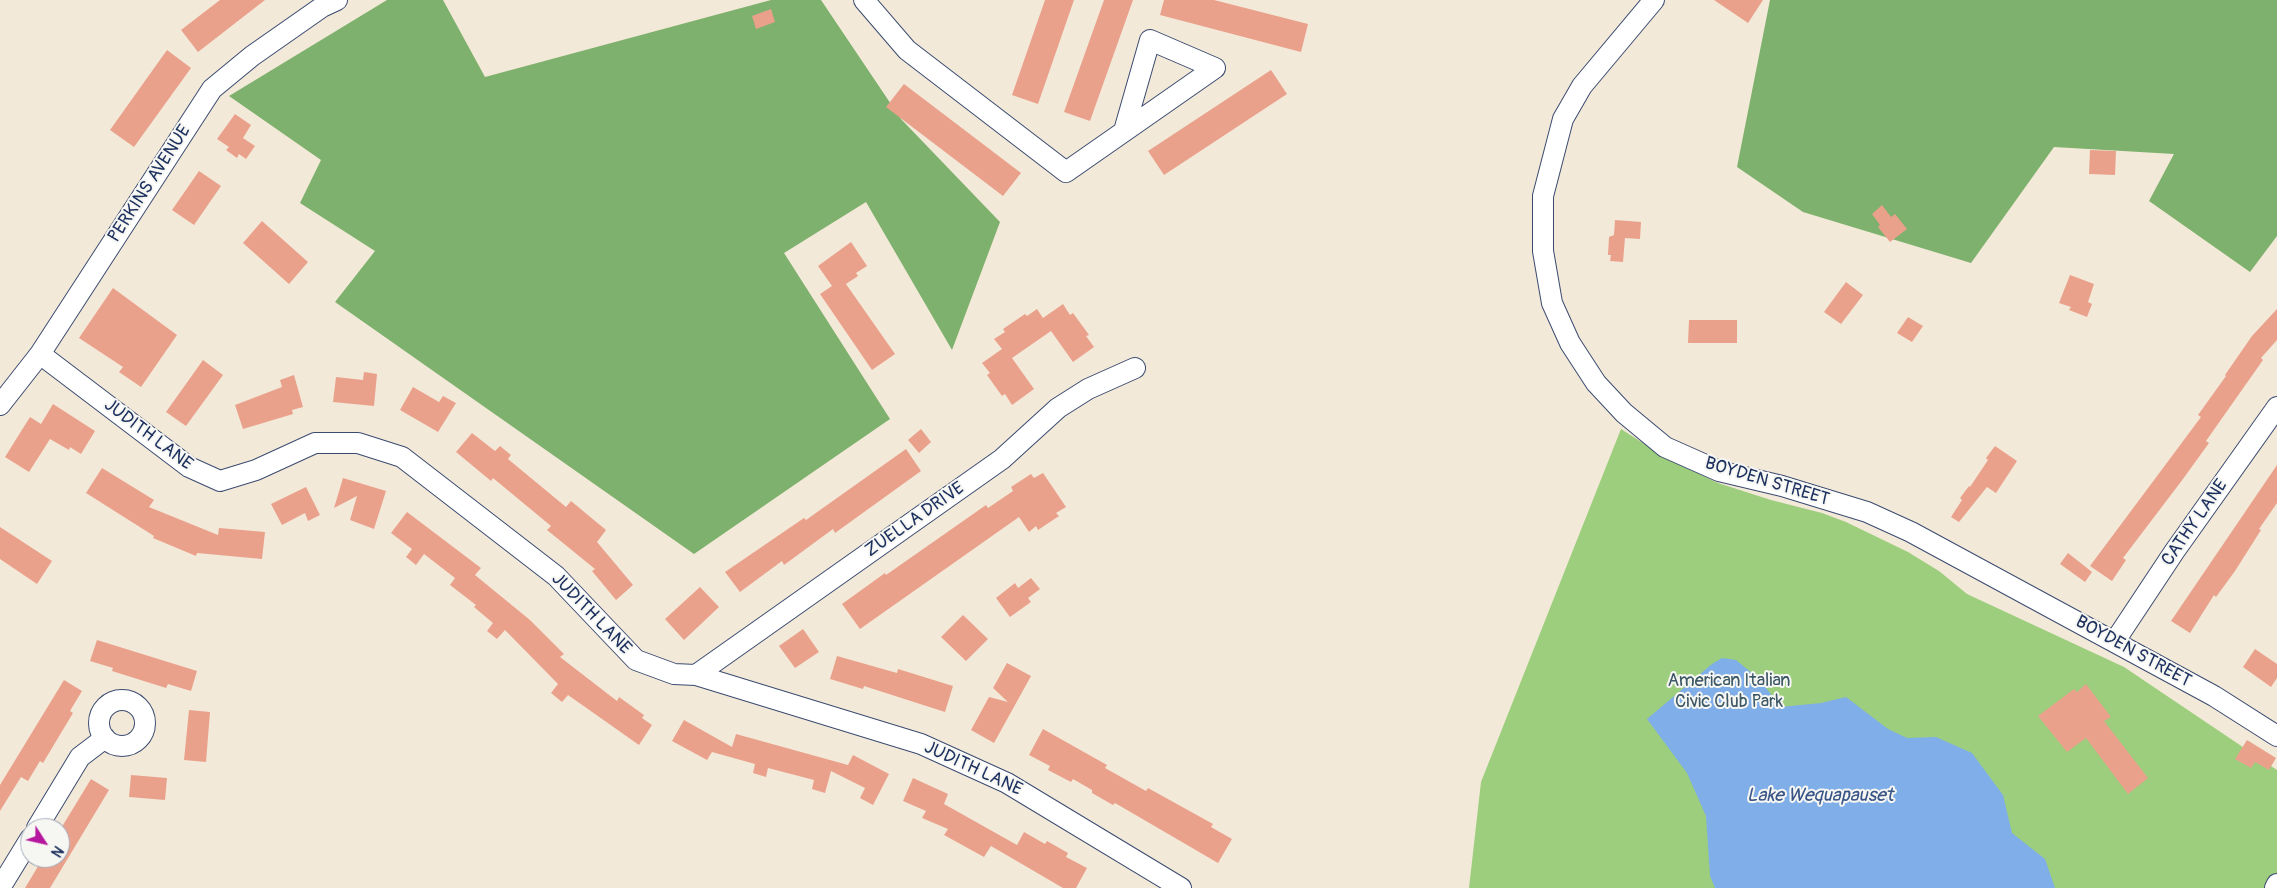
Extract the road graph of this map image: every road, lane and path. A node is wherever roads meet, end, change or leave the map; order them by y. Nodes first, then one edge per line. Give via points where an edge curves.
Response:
1 (337, 0) edge
2 (864, 0) edge
3 (1654, 0) edge
4 (1124, 131) junction
5 (40, 354) junction
6 (1135, 368) dead end
7 (1, 402) edge
8 (2277, 407) edge
9 (2115, 641) junction
10 (696, 675) junction
11 (2277, 736) edge
12 (104, 738) dead end
13 (43, 818) edge
14 (20, 855) edge
15 (2277, 884) edge
16 (0, 888) edge
17 (1181, 888) edge
18 (2275, 888) edge

1 - 5 street, PERKINS AVENUE via 252,56 212,89
2 - 4 street via 907,50 1066,172
3 - 9 street, BOYDEN STREET via 1582,86 1562,118 1543,196 1543,251 1552,303 1570,344 1596,383 1624,413 1666,447 1718,471 1786,487 1867,512 1911,532
4 - 4 street via 1146,115 1215,68 1150,40
5 - 7 street, PERKINS AVENUE
5 - 10 street, JUDITH LANE via 189,467 220,481 256,470 315,443 358,443 402,457 556,576 636,660 674,674
6 - 10 street, ZUELLA DRIVE via 1088,389 1058,408 1002,459
8 - 9 street, CATHY LANE
9 - 11 street, BOYDEN STREET via 2214,696
10 - 17 street, JUDITH LANE via 921,744 1007,783
12 - 13 street via 80,757
14 - 16 street
15 - 18 street

